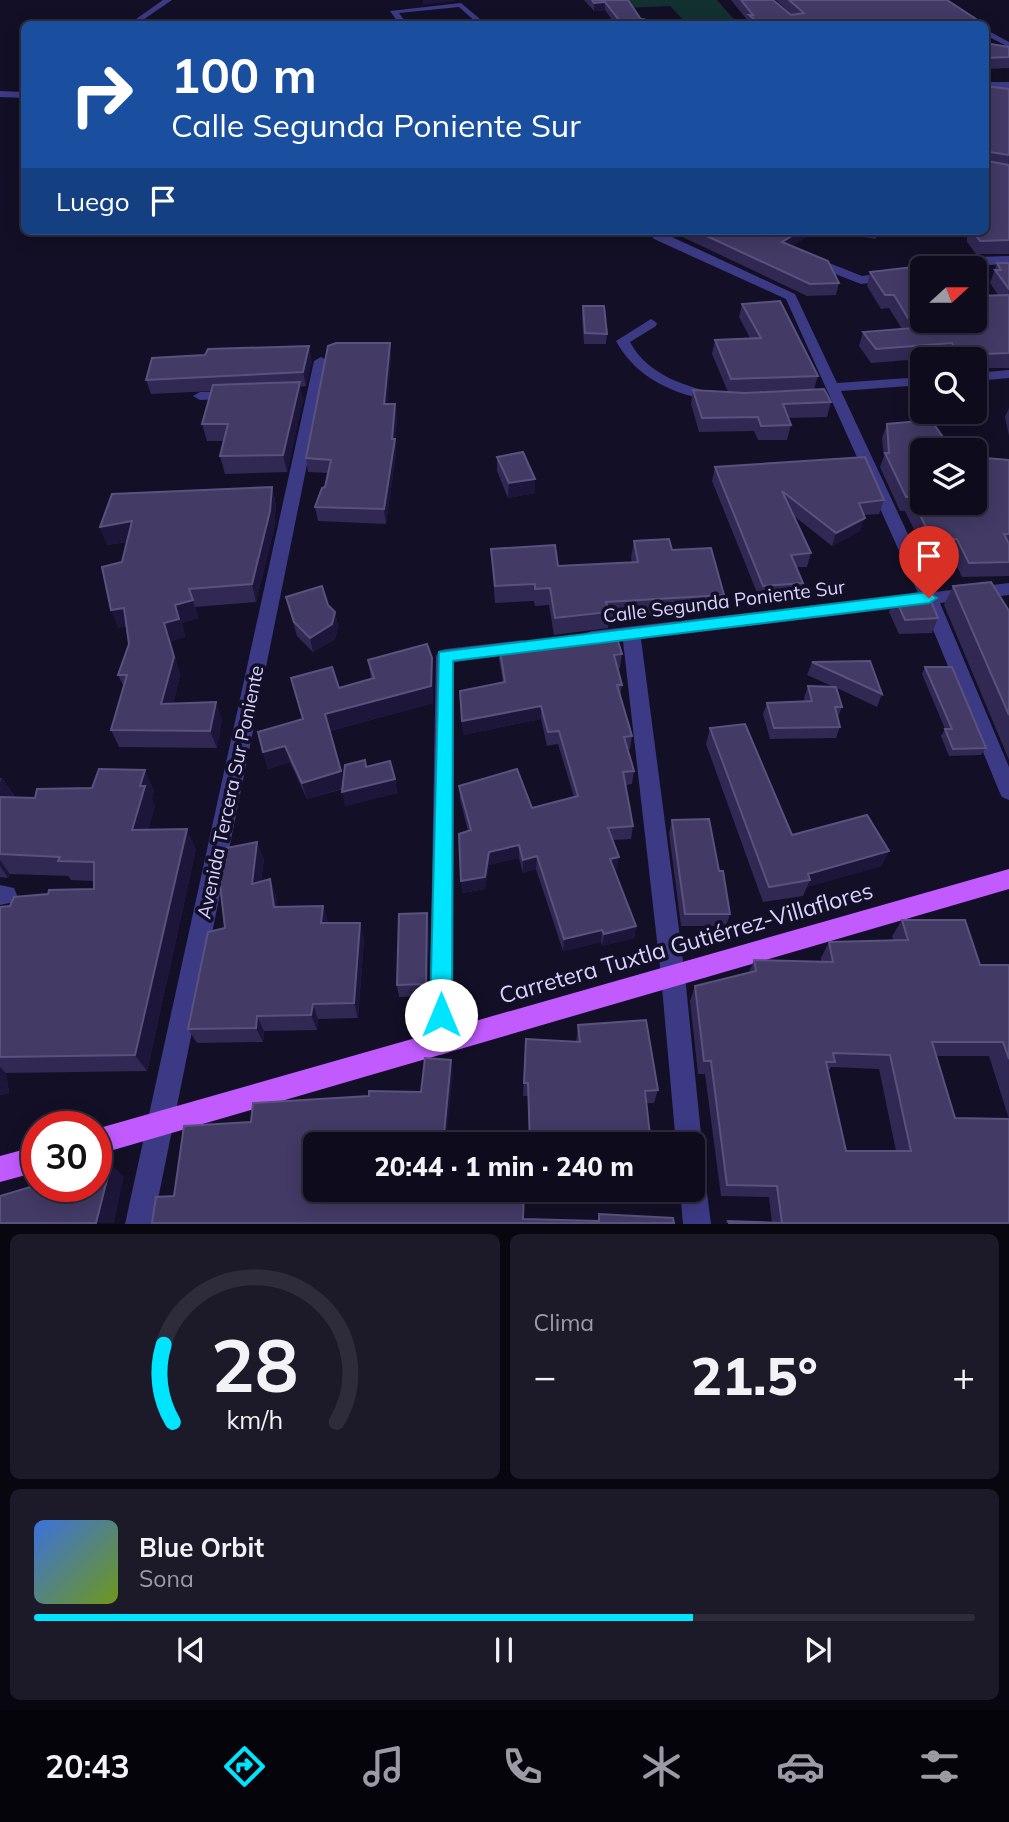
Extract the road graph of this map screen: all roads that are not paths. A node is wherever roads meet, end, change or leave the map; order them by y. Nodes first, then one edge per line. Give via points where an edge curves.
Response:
1 (168, 0) edge
2 (419, 4) edge
3 (136, 21) edge
4 (401, 21) edge
5 (479, 21) edge
6 (989, 33) edge
7 (1000, 39) junction
8 (989, 40) edge
9 (1009, 45) edge
10 (989, 85) edge
11 (1009, 85) edge
12 (0, 94) edge
13 (21, 95) edge
14 (656, 235) edge
15 (1009, 260) edge
16 (987, 261) edge
17 (829, 267) edge
18 (910, 274) edge
19 (651, 323) dead end
20 (321, 361) dead end
21 (1009, 374) edge
22 (987, 376) edge
23 (910, 382) edge
24 (830, 392) junction
25 (251, 395) edge
26 (200, 396) dead end
27 (729, 401) edge
28 (1009, 589) edge
29 (929, 598) junction
30 (631, 633) junction
31 (578, 640) edge
32 (538, 645) edge
33 (1009, 791) edge
34 (1009, 878) edge
35 (673, 976) junction
36 (441, 1043) junction
37 (160, 1124) junction
38 (688, 1132) edge
39 (112, 1138) edge
40 (21, 1163) edge
41 (0, 1169) edge
42 (695, 1202) edge
43 (139, 1223) edge
44 (697, 1223) edge

1 - 3 street
2 - 4 street via 394,11
2 - 5 street via 461,5
6 - 7 street
7 - 8 street
7 - 9 street
10 - 11 street
12 - 13 street
14 - 24 street via 791,298
15 - 16 street
17 - 18 street via 861,280
19 - 27 street via 623,341 628,354 671,385
20 - 37 street, Avenida Tercera Sur Poniente via 308,393
21 - 22 street
23 - 24 street
24 - 29 street via 859,463
25 - 26 street
28 - 29 street, Calle Segunda Poniente Sur
29 - 30 street, Calle Segunda Poniente Sur
29 - 33 street
30 - 31 street, Calle Segunda Poniente Sur
30 - 35 street
32 - 36 street via 445,656
34 - 35 main road, Carretera Tuxtla Gutiérrez-Villaflores
35 - 36 main road, Carretera Tuxtla Gutiérrez-Villaflores
35 - 38 street
36 - 37 main road, Carretera Tuxtla Gutiérrez-Villaflores
37 - 39 main road, Carretera Tuxtla Gutiérrez-Villaflores
37 - 43 street, Avenida Tercera Sur Poniente
40 - 41 main road
42 - 44 street

